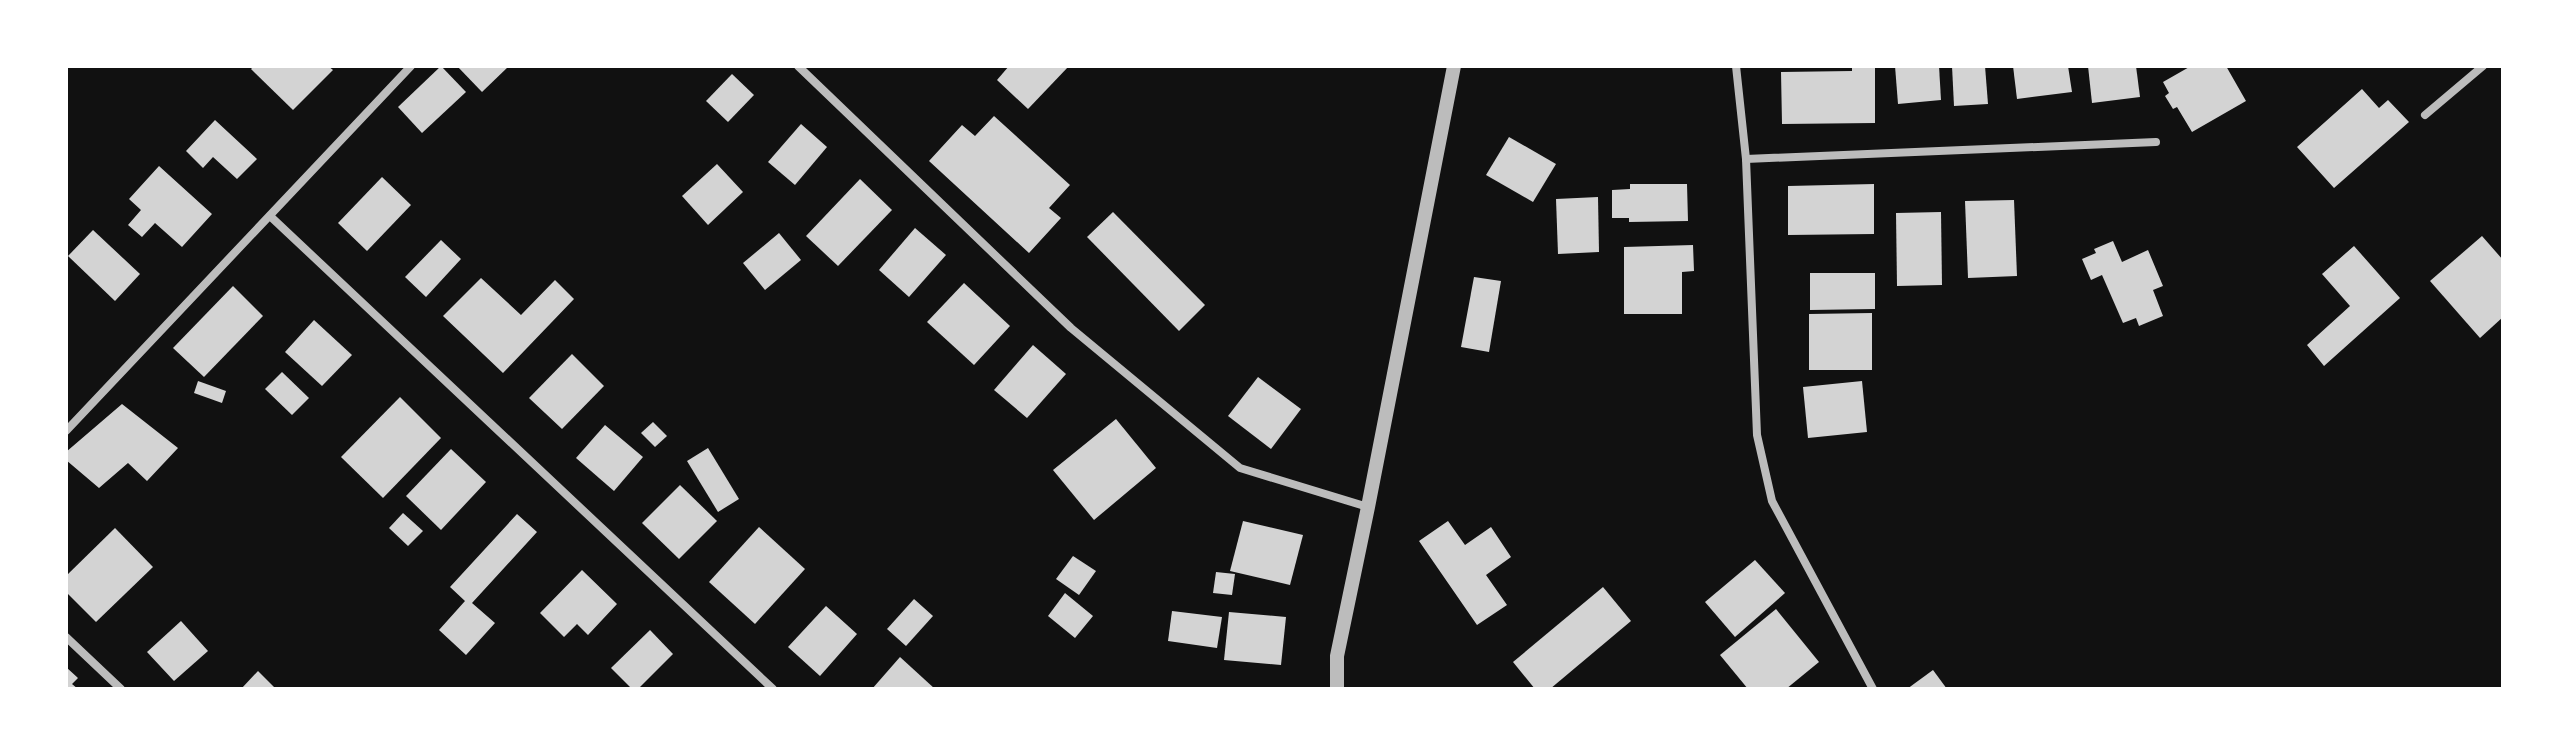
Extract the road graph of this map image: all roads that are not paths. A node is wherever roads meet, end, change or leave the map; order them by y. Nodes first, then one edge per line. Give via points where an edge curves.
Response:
1 (411, 66) edge
2 (798, 66) edge
3 (1454, 66) edge
4 (1736, 66) edge
5 (2483, 66) edge
6 (2425, 115) dead end
7 (2156, 142) dead end
8 (1746, 159) junction
9 (270, 216) junction
10 (66, 431) edge
11 (1368, 507) junction
12 (66, 637) edge
13 (121, 689) edge
14 (773, 689) edge
15 (1337, 689) edge
16 (1873, 689) edge

1 - 9 street
2 - 11 street via 1071,328 1240,468
3 - 11 street
4 - 8 street
5 - 6 street
7 - 8 street
8 - 16 street via 1757,435 1772,501
9 - 10 street
9 - 14 street
11 - 15 street via 1337,656
12 - 13 street

